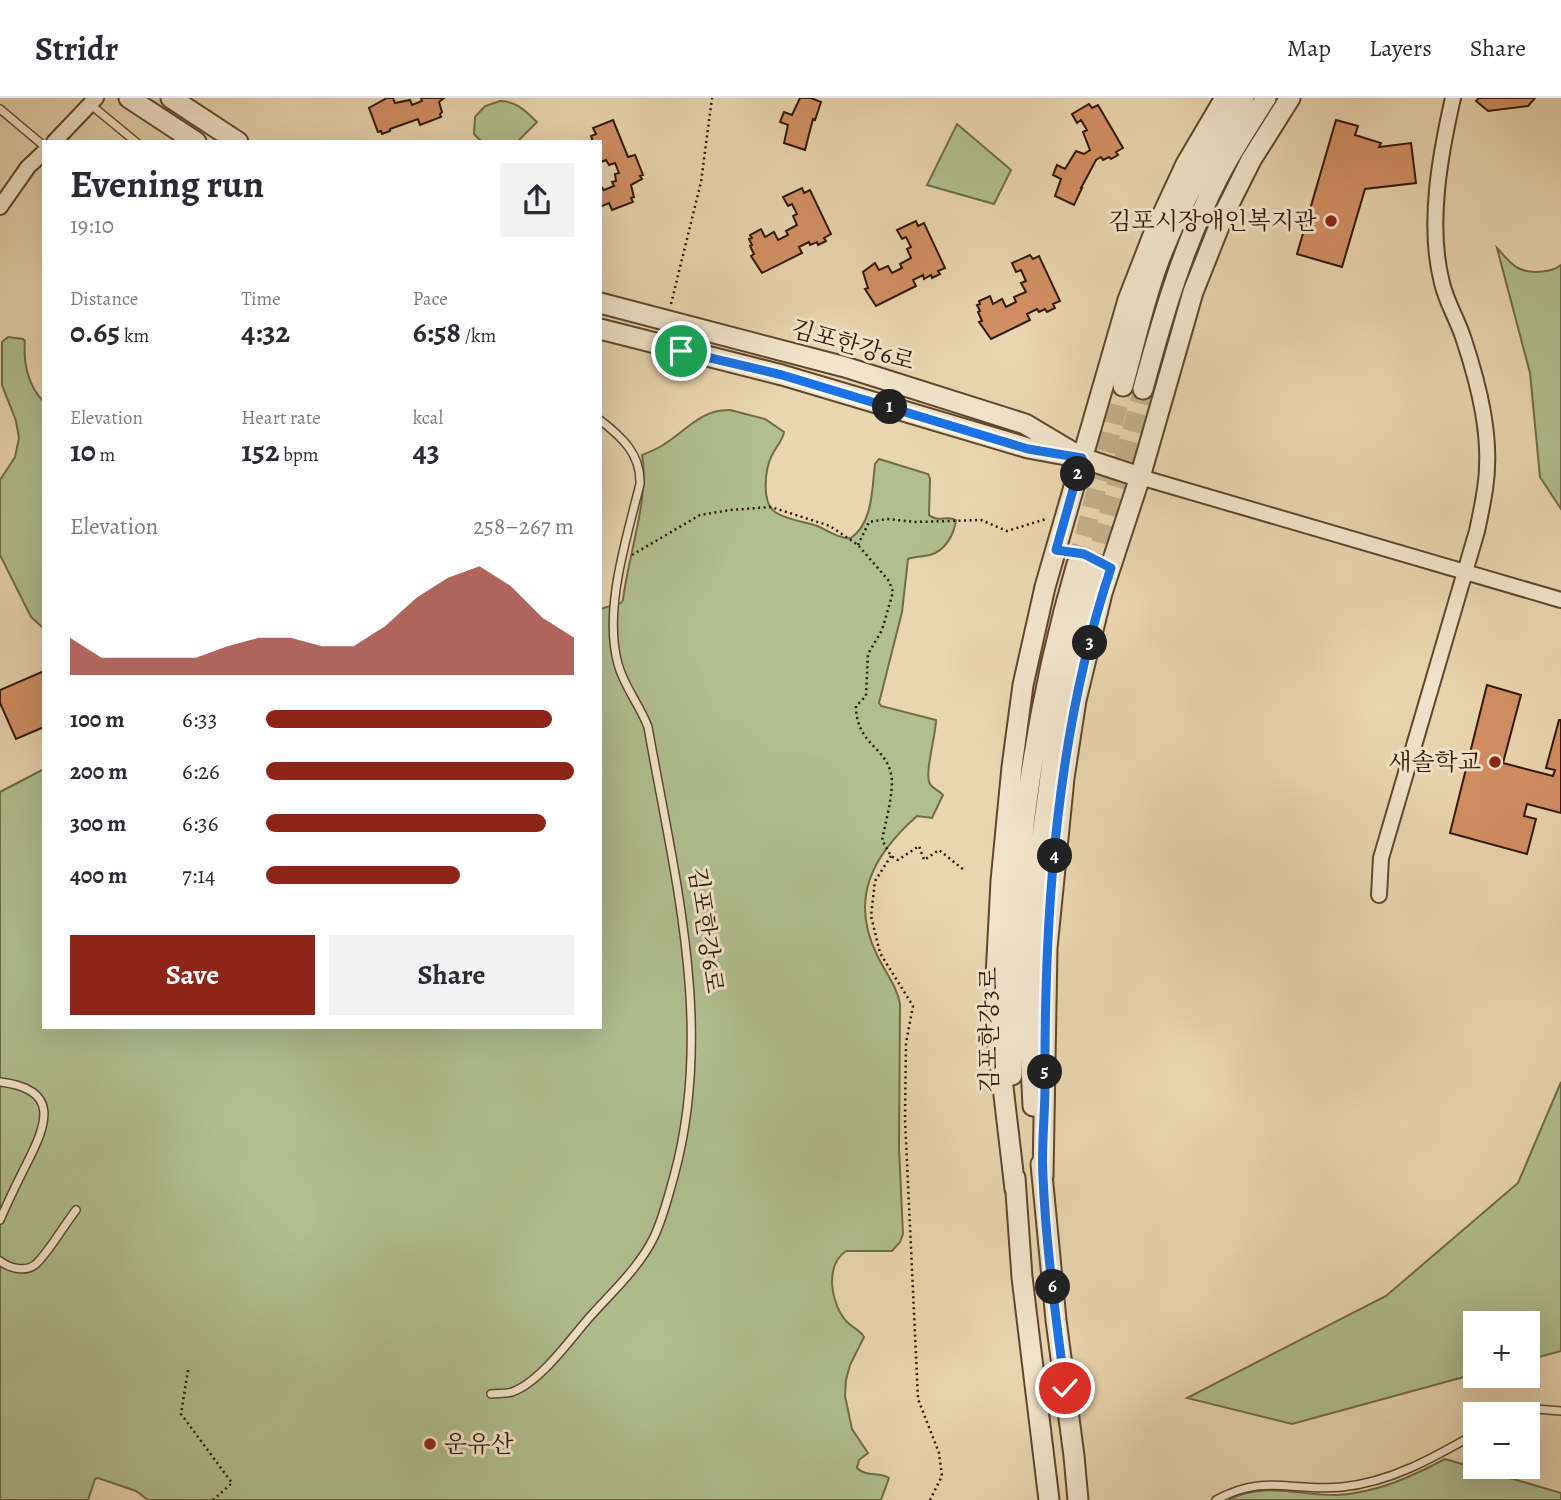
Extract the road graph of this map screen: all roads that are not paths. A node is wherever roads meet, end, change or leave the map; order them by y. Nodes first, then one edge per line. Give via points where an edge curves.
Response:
1 (129, 98) edge
2 (171, 98) edge
3 (1224, 98) edge
4 (1244, 98) edge
5 (1266, 98) edge
6 (1290, 98) edge
7 (1453, 98) edge
8 (93, 102) edge
9 (0, 109) edge
10 (56, 140) edge
11 (134, 140) edge
12 (194, 140) edge
13 (235, 140) edge
14 (42, 147) edge
15 (42, 151) edge
16 (0, 207) edge
17 (602, 304) edge
18 (602, 330) edge
19 (1114, 385) junction
20 (1143, 389) tunnel mouth
21 (1161, 401) junction
22 (602, 422) edge
23 (1082, 458) junction
24 (1139, 477) junction
25 (1056, 550) junction
26 (1094, 567) junction
27 (1464, 572) junction
28 (1561, 600) edge
29 (1379, 895) dead end
30 (0, 1082) edge
31 (1015, 1189) junction
32 (76, 1210) dead end
33 (0, 1220) edge
34 (0, 1261) edge
35 (491, 1394) dead end
36 (1540, 1409) edge
37 (1561, 1410) edge
38 (1463, 1440) edge
39 (1049, 1500) edge
40 (1077, 1500) edge
41 (1216, 1500) edge

1 - 12 street
2 - 13 street
3 - 19 street via 1186,164 1128,300
4 - 19 street via 1176,219
5 - 20 street via 1221,172 1194,232
6 - 21 street via 1224,214 1194,292
7 - 27 street via 1441,152 1436,229 1442,283 1470,358 1487,441 1486,487
8 - 10 street
8 - 11 lane
9 - 14 lane
15 - 16 street
17 - 23 street, 김포한강6로 via 845,367 1026,424
18 - 23 street, 김포한강6로 via 782,375 1028,449
19 - 21 street via 1127,395
19 - 23 street
21 - 24 street
22 - 35 lane, 김포한강6로 via 631,449 639,466 640,484 614,619 615,652 624,682 648,727 688,952 690,1094 664,1211 639,1260 531,1380 512,1392
23 - 24 street, 김포한강6로
23 - 25 street
24 - 26 street
24 - 27 street
25 - 26 street via 1084,554
25 - 31 street via 1023,685 1001,881 997,1036
26 - 31 street, 김포한강3로 via 1046,681 1021,869 1013,959
26 - 40 street via 1062,790 1047,948 1042,1176
27 - 28 street
27 - 29 street via 1381,858
30 - 33 lane via 28,1088 46,1113 41,1134
31 - 39 street, 김포한강3로
32 - 34 lane via 35,1265 11,1268
36 - 37 lane
38 - 41 lane via 1381,1480 1340,1487 1251,1485

